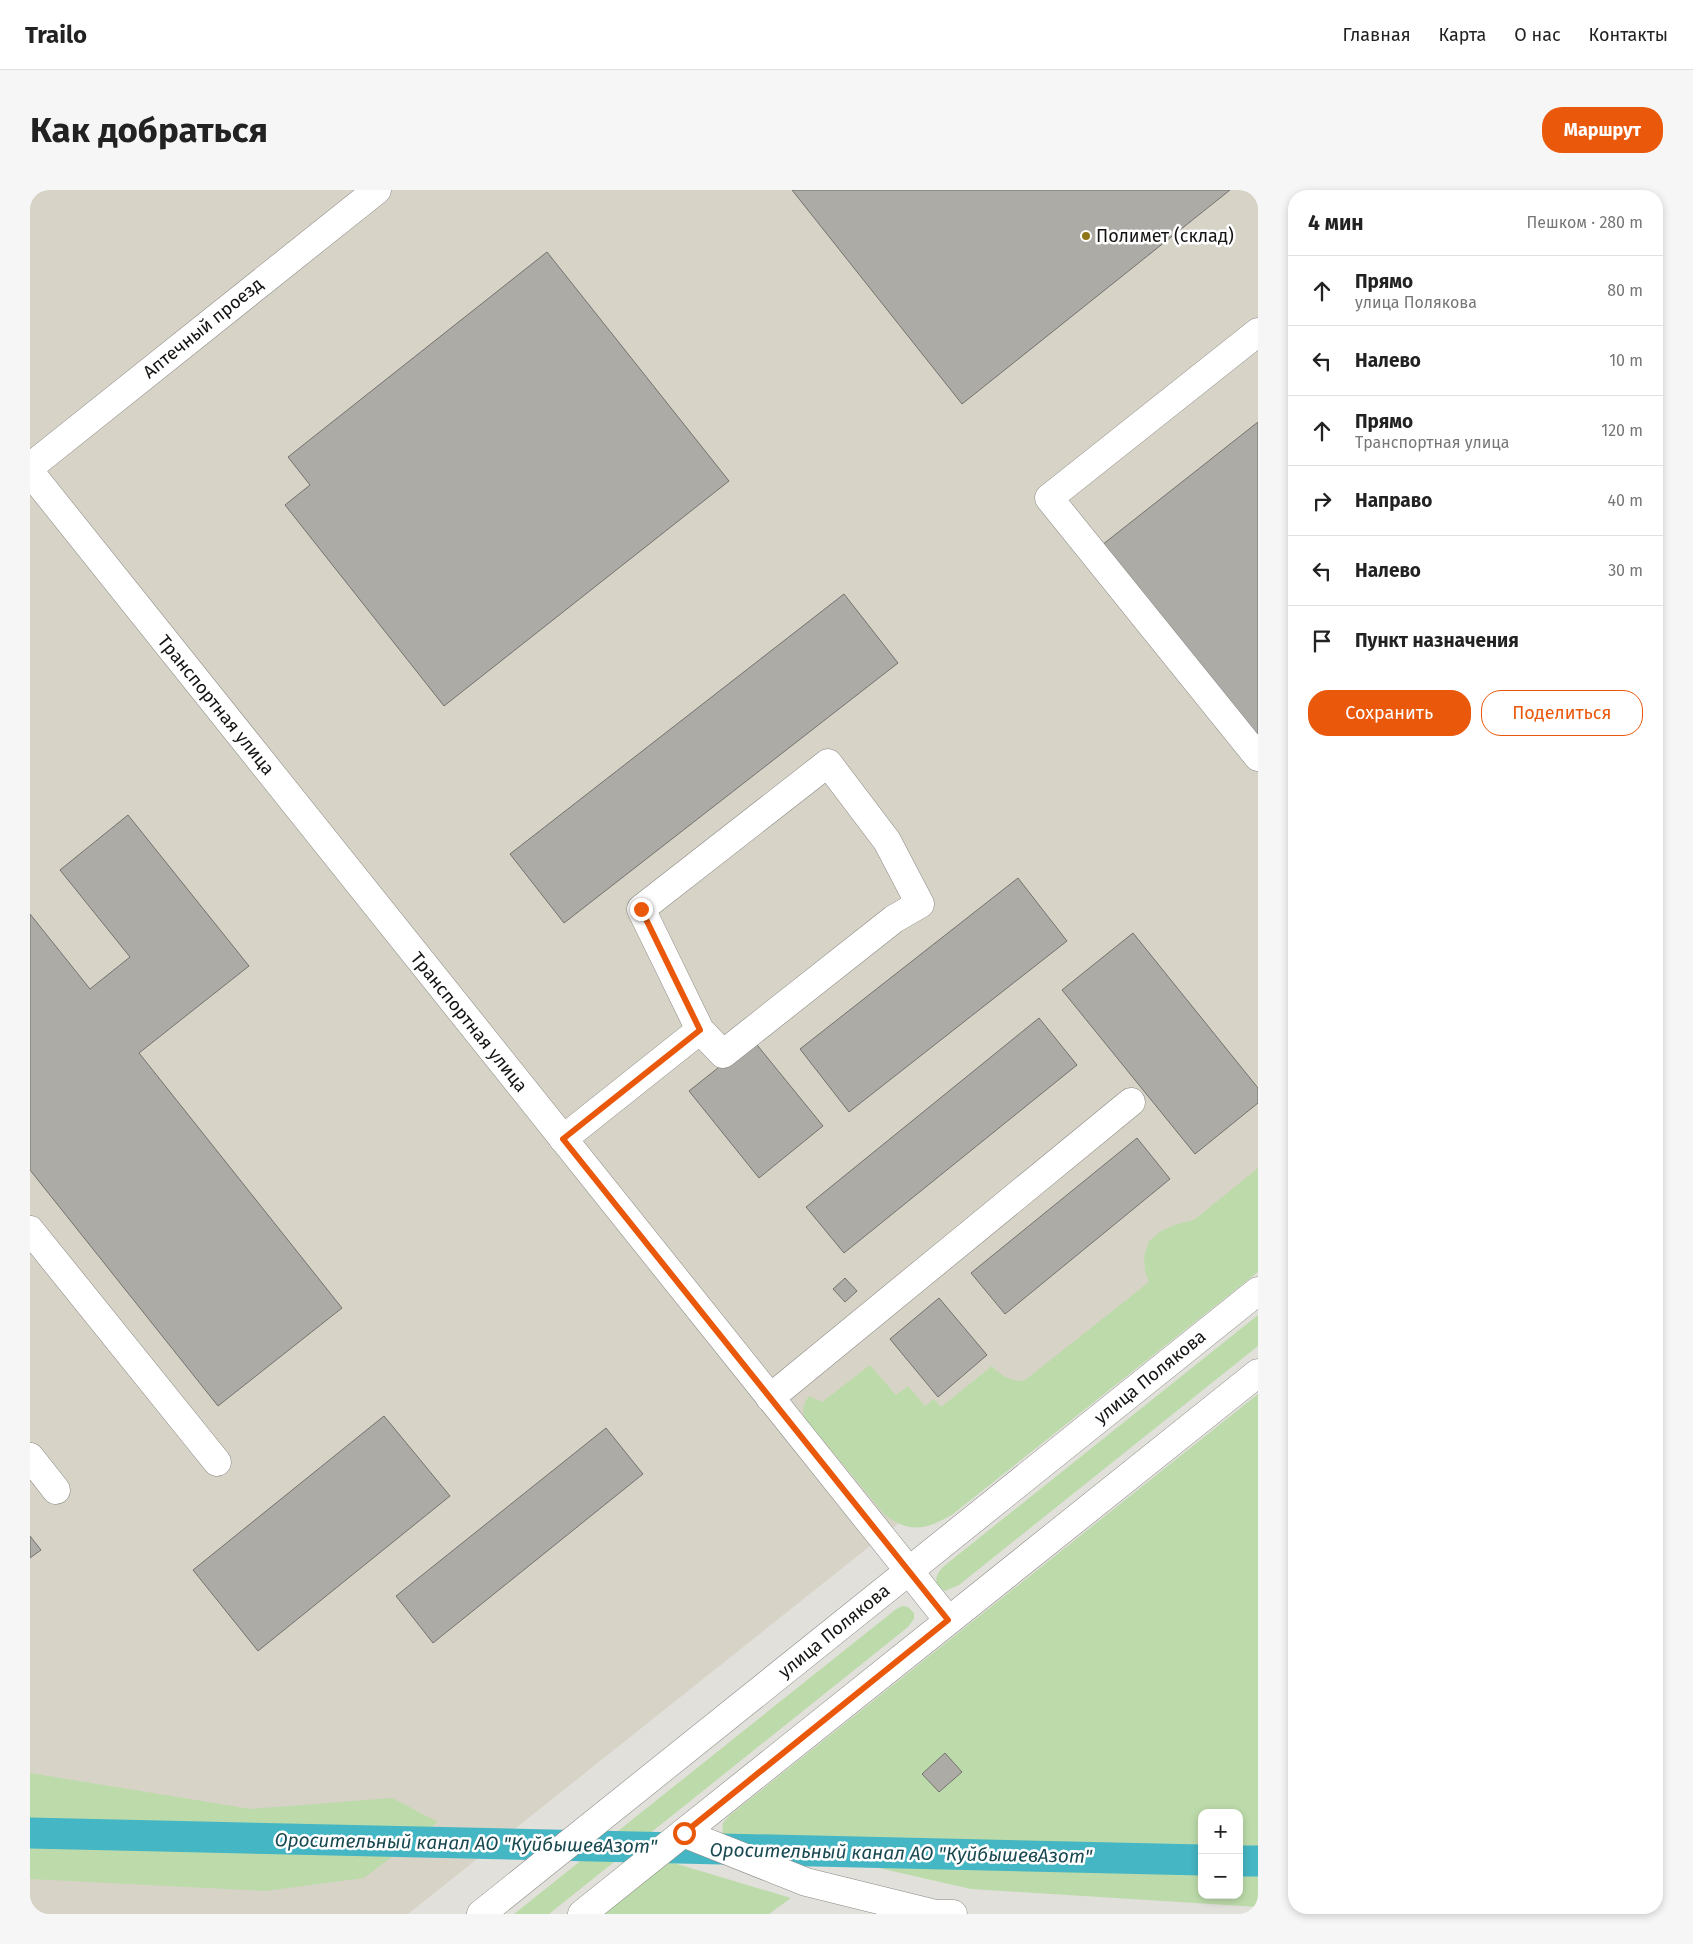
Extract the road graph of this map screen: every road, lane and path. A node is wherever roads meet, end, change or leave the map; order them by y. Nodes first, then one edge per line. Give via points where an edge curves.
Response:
1 (377, 190) edge
2 (1258, 332) edge
3 (30, 467) edge
4 (30, 472) edge
5 (1258, 757) edge
6 (700, 1030) junction
7 (1131, 1102) dead end
8 (563, 1139) junction
9 (30, 1230) edge
10 (1258, 1291) edge
11 (1258, 1373) edge
12 (770, 1398) junction
13 (30, 1457) edge
14 (217, 1462) dead end
15 (56, 1490) dead end
16 (908, 1571) junction
17 (948, 1620) junction
18 (684, 1833) junction
19 (481, 1914) edge
20 (582, 1914) edge
21 (953, 1914) edge

1 - 3 street, Аптечный проезд
2 - 5 street via 1049,498
4 - 8 street, Транспортная улица
6 - 6 street via 723,1054 894,919 920,904 887,841 828,763 641,909
6 - 8 street
7 - 12 street
8 - 12 street, Транспортная улица
9 - 14 street
10 - 16 street, улица Полякова
11 - 17 street
12 - 16 street, Транспортная улица
13 - 15 street
16 - 17 street, Транспортная улица
16 - 19 street, улица Полякова
17 - 18 street
18 - 20 street
18 - 21 street via 806,1882 936,1914

